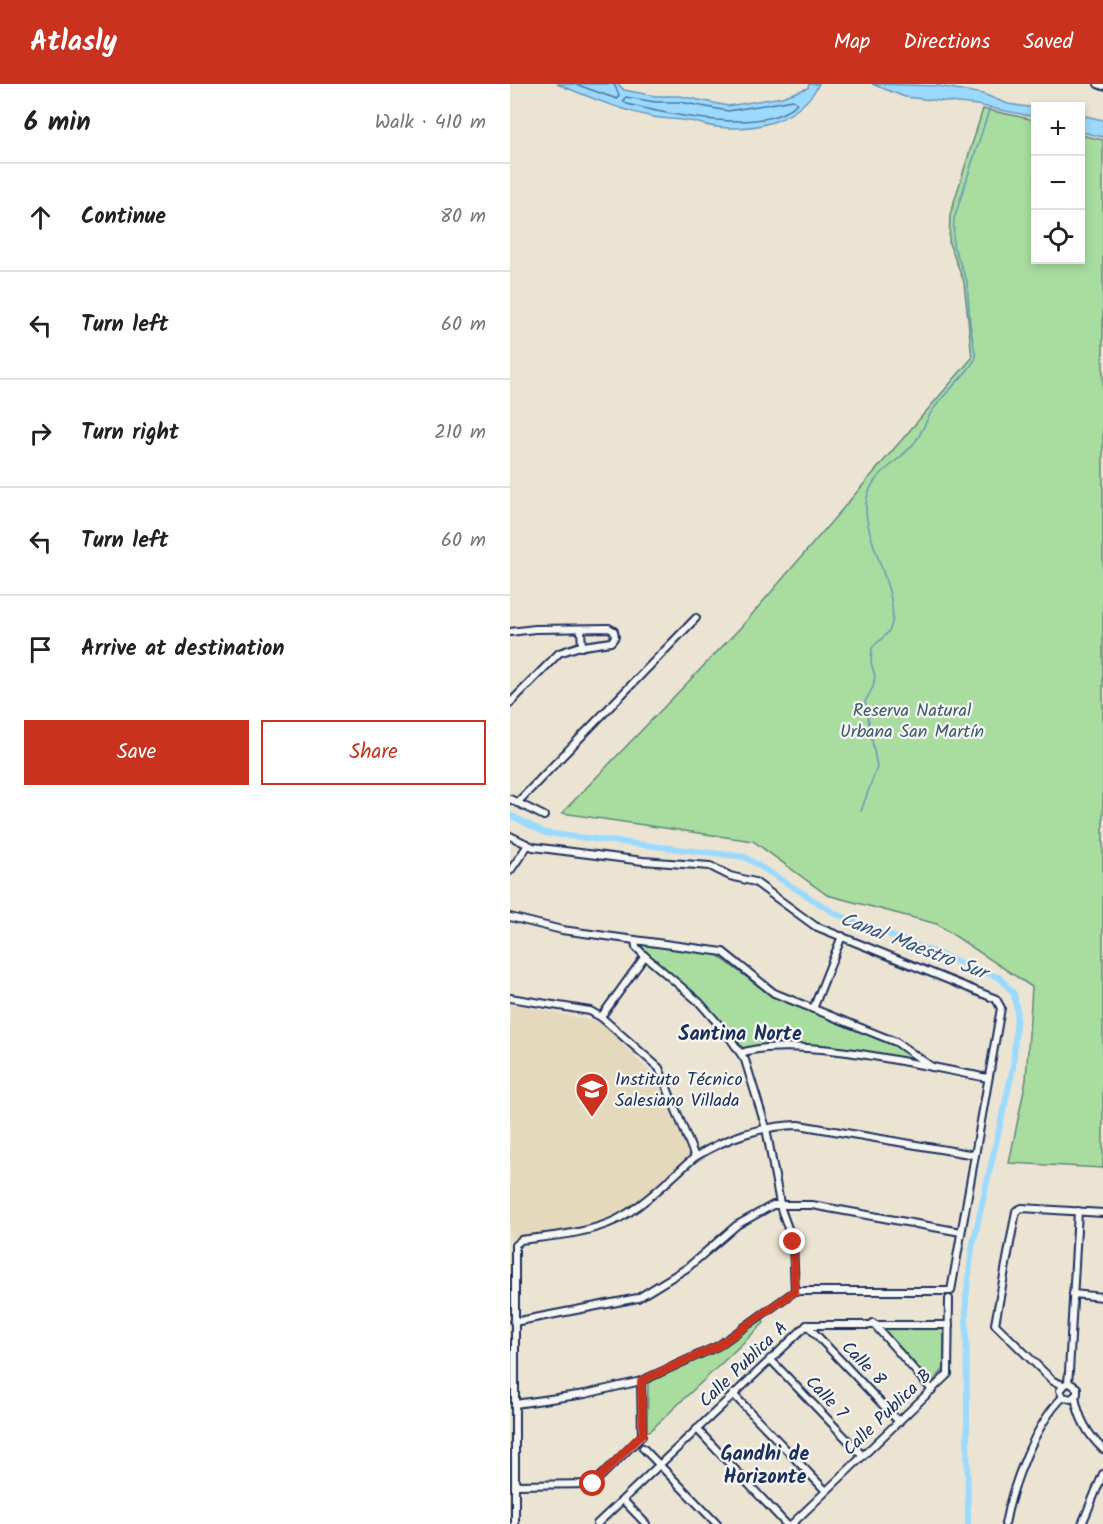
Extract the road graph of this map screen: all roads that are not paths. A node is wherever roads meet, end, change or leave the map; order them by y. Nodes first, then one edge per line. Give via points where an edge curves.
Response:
1 (1098, 84) edge
2 (1103, 86) edge
3 (696, 618) dead end
4 (581, 630) junction
5 (510, 632) edge
6 (582, 646) junction
7 (510, 703) edge
8 (510, 799) edge
9 (517, 803) junction
10 (544, 816) dead end
11 (510, 836) edge
12 (528, 845) junction
13 (510, 871) edge
14 (510, 917) edge
15 (842, 936) junction
16 (635, 940) junction
17 (645, 956) junction
18 (510, 998) edge
19 (813, 1009) junction
20 (601, 1017) junction
21 (741, 1053) junction
22 (932, 1067) junction
23 (988, 1078) junction
24 (766, 1128) junction
25 (975, 1155) junction
26 (695, 1157) junction
27 (779, 1204) junction
28 (1078, 1211) junction
29 (1103, 1213) edge
30 (961, 1232) junction
31 (795, 1291) junction
32 (1073, 1294) junction
33 (1103, 1297) edge
34 (949, 1299) dead end
35 (514, 1322) junction
36 (873, 1323) junction
37 (949, 1324) junction
38 (807, 1325) junction
39 (770, 1359) junction
40 (641, 1381) junction
41 (1065, 1384) junction
42 (932, 1390) junction
43 (733, 1394) junction
44 (1075, 1396) junction
45 (1063, 1397) junction
46 (515, 1404) junction
47 (899, 1422) junction
48 (697, 1430) junction
49 (643, 1448) dead end
50 (1103, 1449) edge
51 (863, 1456) junction
52 (660, 1464) junction
53 (1103, 1474) edge
54 (515, 1485) junction
55 (826, 1491) junction
56 (623, 1500) junction
57 (515, 1524) edge
58 (597, 1524) edge
59 (646, 1524) edge
60 (717, 1524) edge
61 (786, 1524) edge
62 (792, 1524) edge
63 (1005, 1524) edge
64 (1082, 1524) edge

1 - 2 street
3 - 9 street
4 - 5 street
4 - 6 street
4 - 6 street via 609,628 615,637 611,642
6 - 7 street via 559,653
8 - 9 street
9 - 10 street
11 - 12 street
12 - 13 street
12 - 15 street via 643,861 707,865 755,882 815,926
14 - 16 street via 562,930
15 - 19 street
15 - 23 street via 999,1001
16 - 17 street
16 - 19 street via 720,951 770,990
17 - 20 street
17 - 21 street via 692,994
18 - 20 street via 590,1011
19 - 22 street via 896,1041
20 - 26 street via 659,1068
21 - 22 street via 814,1049
21 - 24 street
22 - 23 street
23 - 25 street
24 - 25 street via 809,1126
24 - 26 street via 730,1138
24 - 27 street
25 - 30 street
26 - 35 street via 617,1219 579,1232 518,1241 514,1248
27 - 30 street via 812,1205
27 - 31 street via 793,1242
27 - 35 street via 746,1219 687,1268 638,1298
28 - 29 street
28 - 32 street
28 - 41 street via 1017,1209 995,1319 998,1329 1053,1381
30 - 31 street via 949,1292
31 - 40 street via 718,1346
32 - 33 street
32 - 41 street
34 - 37 street, Calle Publica B
35 - 46 street
36 - 37 street, Calle Publica A
36 - 38 street, Calle Publica A
36 - 42 street
37 - 42 street, Calle Publica B via 948,1374
38 - 39 street, Calle Publica A
38 - 47 street, Calle 8
39 - 43 street, Calle Publica A
39 - 51 street, Calle 7
40 - 46 street
40 - 54 street via 643,1433 593,1484
41 - 44 street via 1076,1386
41 - 45 street via 1060,1393
42 - 47 street, Calle Publica B
43 - 48 street, Calle Publica A
43 - 55 street
44 - 45 street
44 - 50 street via 1086,1430
45 - 63 street via 1028,1455
46 - 54 street
47 - 51 street, Calle Publica B
48 - 52 street, Calle Publica A
48 - 61 street
49 - 52 street
51 - 55 street, Calle Publica B
52 - 56 street, Calle Publica A
52 - 60 street
53 - 64 street
54 - 57 street
55 - 62 street, Calle Publica B
56 - 58 street, Calle Publica A
56 - 59 street

